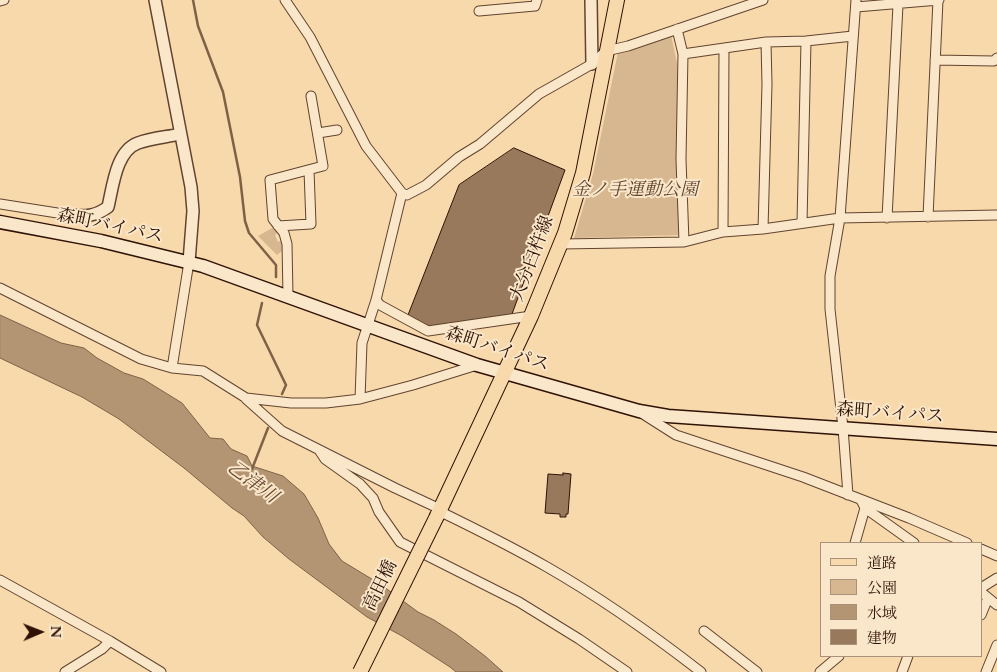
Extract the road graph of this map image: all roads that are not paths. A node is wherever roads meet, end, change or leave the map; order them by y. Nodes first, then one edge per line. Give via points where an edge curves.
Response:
1 (4, 0) edge
2 (155, 0) edge
3 (285, 0) edge
4 (537, 0) edge
5 (591, 0) edge
6 (617, 0) edge
7 (763, 0) edge
8 (938, 0) edge
9 (0, 1) edge
10 (856, 4) edge
11 (898, 5) junction
12 (480, 11) dead end
13 (677, 29) junction
14 (853, 36) junction
15 (806, 41) junction
16 (766, 42) junction
17 (724, 49) junction
18 (606, 51) junction
19 (683, 54) junction
20 (997, 58) edge
21 (935, 60) junction
22 (592, 64) junction
23 (311, 96) dead end
24 (337, 130) dead end
25 (318, 133) junction
26 (180, 134) junction
27 (309, 170) junction
28 (402, 193) junction
29 (0, 204) edge
30 (70, 215) joint
31 (997, 215) edge
32 (928, 216) junction
33 (840, 218) junction
34 (887, 218) junction
35 (0, 222) edge
36 (802, 224) junction
37 (278, 226) junction
38 (763, 229) junction
39 (723, 232) junction
40 (684, 242) junction
41 (561, 244) junction
42 (188, 262) junction
43 (0, 288) edge
44 (288, 296) junction
45 (376, 300) junction
46 (531, 316) junction
47 (367, 324) junction
48 (477, 365) junction
49 (172, 368) junction
50 (504, 372) junction
51 (246, 398) junction
52 (360, 399) junction
53 (639, 411) junction
54 (843, 428) junction
55 (997, 439) edge
56 (318, 450) junction
57 (848, 494) junction
58 (863, 504) junction
59 (438, 512) junction
60 (855, 542) edge
61 (913, 542) edge
62 (964, 542) edge
63 (982, 549) edge
64 (997, 556) edge
65 (997, 578) edge
66 (0, 580) edge
67 (982, 587) edge
68 (982, 593) edge
69 (988, 598) junction
70 (997, 605) edge
71 (982, 613) edge
72 (704, 631) dead end
73 (110, 641) junction
74 (997, 646) edge
75 (838, 657) edge
76 (908, 657) edge
77 (65, 672) edge
78 (161, 672) edge
79 (360, 672) edge
80 (627, 672) edge
81 (702, 672) edge
82 (757, 672) edge
83 (821, 672) edge
84 (902, 672) edge
85 (986, 672) edge

1 - 9 street
2 - 26 street
3 - 28 street via 310,37 366,146
4 - 12 street via 535,6
5 - 22 street
6 - 18 main road, 大分臼杵線
7 - 13 street
8 - 11 street
8 - 21 street
10 - 11 street
10 - 14 street
11 - 34 street
13 - 18 street
13 - 19 street
14 - 15 street
14 - 33 street
15 - 16 street
15 - 36 street
16 - 17 street
16 - 38 street
17 - 19 street
17 - 39 street
18 - 22 street
18 - 41 main road, 大分臼杵線 via 583,173
19 - 40 street
20 - 21 street
21 - 32 street
22 - 28 street via 539,94 426,185 407,195
23 - 25 street
24 - 25 street
25 - 27 street via 323,166
26 - 30 street via 138,143 128,149 119,166 108,207 94,215
26 - 42 street via 193,211
27 - 37 street via 311,224
27 - 37 street via 270,180 272,218
28 - 45 street
29 - 30 street
31 - 32 street
32 - 34 street
33 - 34 street
33 - 36 street
33 - 54 street via 830,276 830,309
35 - 42 main road, 森町バイパス
36 - 38 street
37 - 44 street via 287,244
38 - 39 street
39 - 40 street
40 - 41 street
41 - 46 main road, 大分臼杵線
42 - 44 main road, 森町バイパス
42 - 49 street
43 - 49 street via 108,344
44 - 47 main road, 森町バイパス
45 - 46 street via 428,331
45 - 47 street
46 - 50 main road, 大分臼杵線
47 - 48 main road, 森町バイパス
47 - 52 street via 362,343
48 - 50 main road, 森町バイパス
48 - 52 street
49 - 51 street via 203,372
50 - 53 main road, 森町バイパス
50 - 59 main road, 大分臼杵線
51 - 52 street via 291,403
51 - 56 street via 282,431
53 - 54 main road, 森町バイパス via 668,416
53 - 57 street via 676,435
54 - 55 main road, 森町バイパス
54 - 57 street
56 - 59 street
56 - 80 street via 324,459 374,498 379,512 400,542 519,602
57 - 58 street
58 - 60 street
58 - 61 street
58 - 62 street
59 - 79 main road, 高田橋, bridge
59 - 81 street via 548,567 663,642
63 - 64 street
65 - 67 street
66 - 73 street
68 - 69 street
69 - 70 street
69 - 71 street
72 - 82 street
73 - 77 street via 102,650
73 - 78 street
74 - 85 street
75 - 83 street
76 - 84 street

